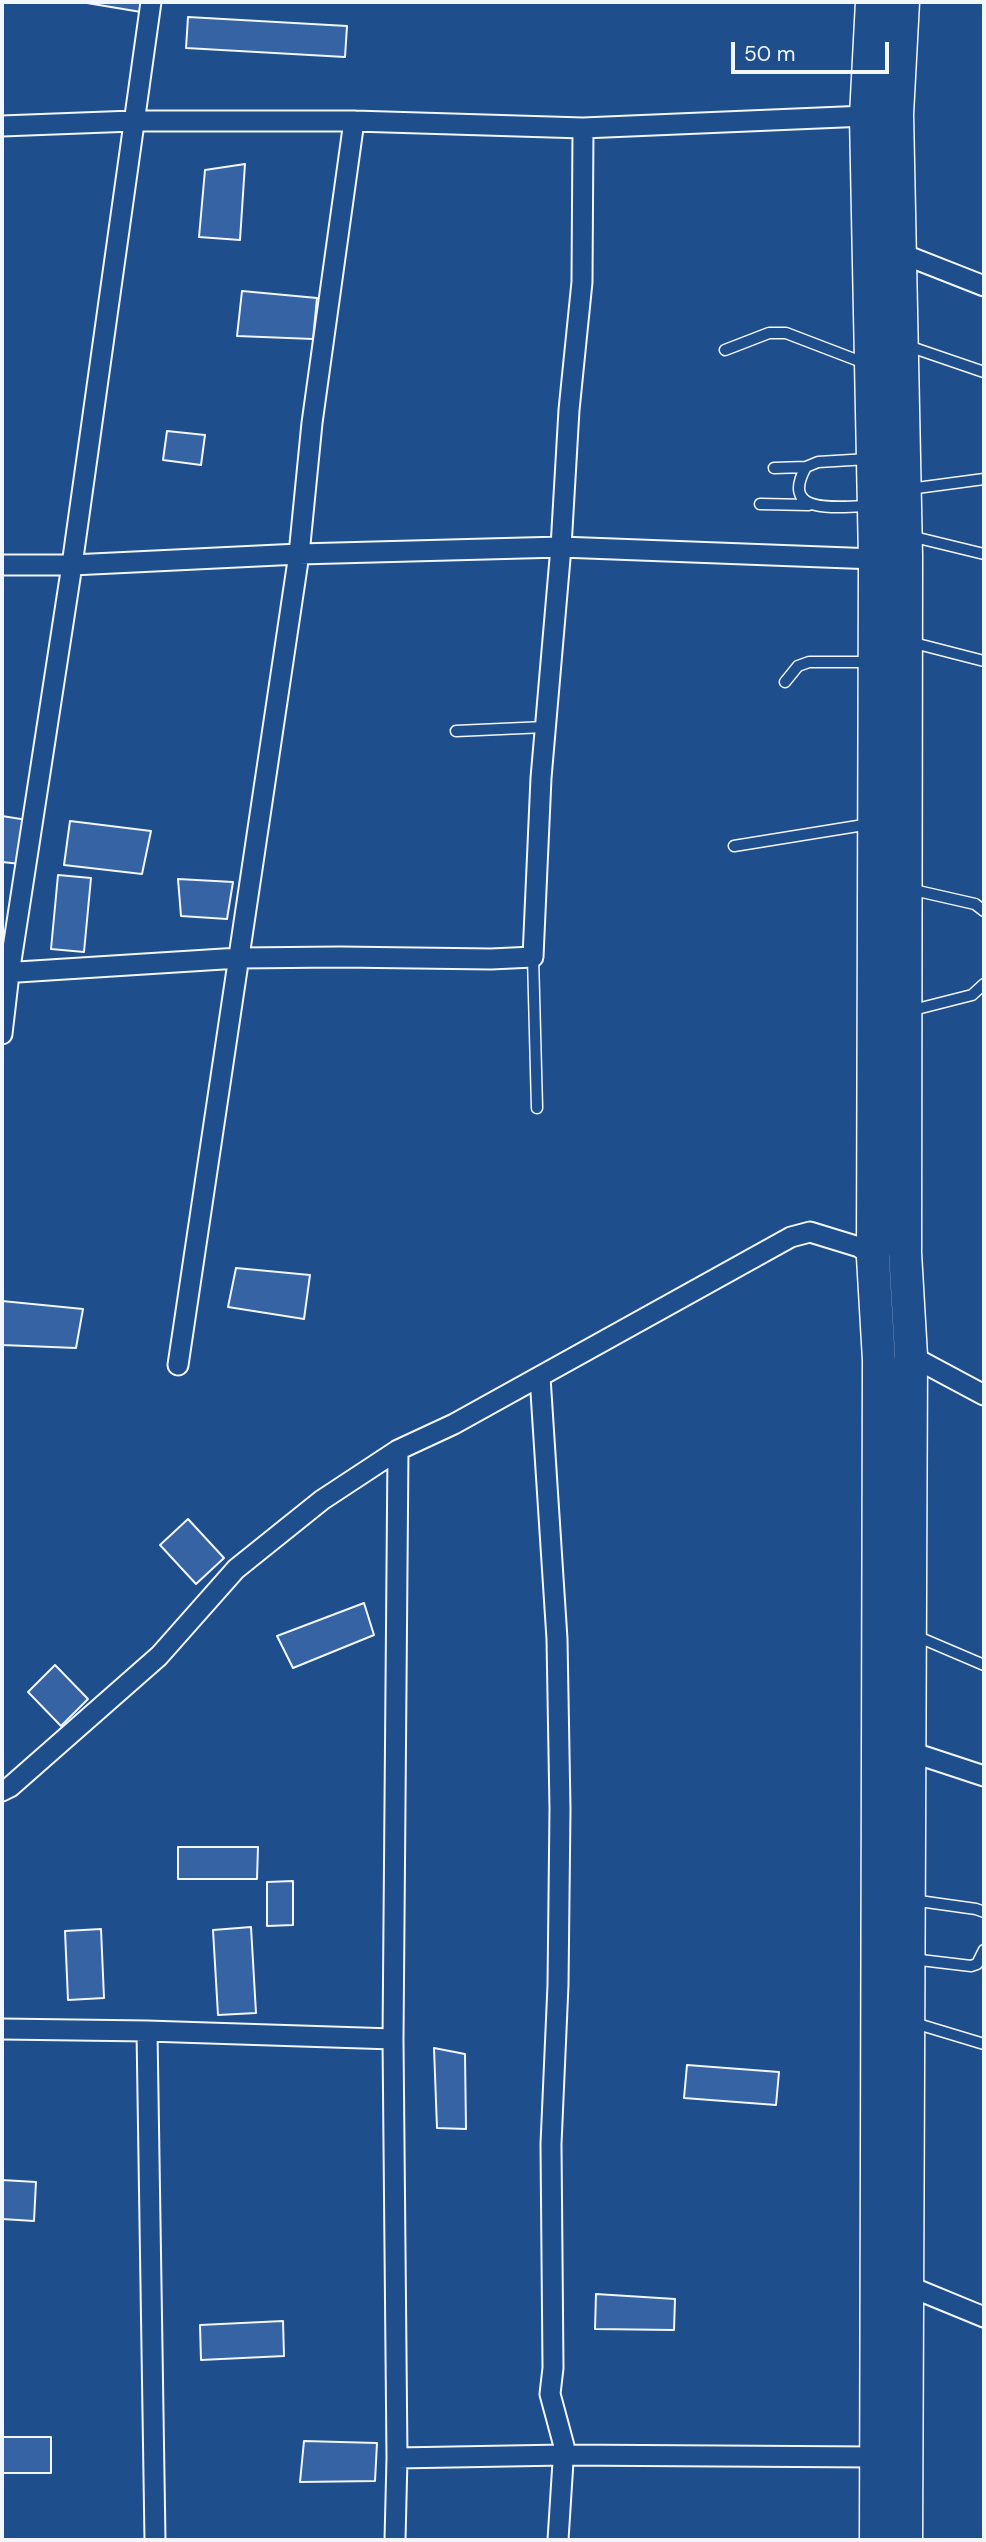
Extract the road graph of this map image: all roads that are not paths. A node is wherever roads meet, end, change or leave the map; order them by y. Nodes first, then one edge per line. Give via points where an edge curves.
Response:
1 (151, 2) edge
2 (872, 2) edge
3 (903, 2) edge
4 (866, 117) junction
5 (133, 121) junction
6 (354, 121) junction
7 (2, 125) edge
8 (583, 128) junction
9 (900, 253) junction
10 (984, 286) edge
11 (902, 344) junction
12 (725, 350) dead end
13 (871, 365) junction
14 (984, 372) edge
15 (873, 459) junction
16 (806, 467) junction
17 (774, 468) dead end
18 (984, 479) edge
19 (905, 489) junction
20 (760, 504) dead end
21 (814, 506) junction
22 (874, 506) junction
23 (906, 535) junction
24 (561, 547) junction
25 (299, 554) junction
26 (984, 554) edge
27 (875, 559) junction
28 (2, 565) edge
29 (72, 565) junction
30 (906, 641) junction
31 (984, 661) edge
32 (875, 662) junction
33 (785, 682) dead end
34 (545, 727) junction
35 (456, 731) dead end
36 (874, 824) junction
37 (734, 846) dead end
38 (905, 888) junction
39 (984, 911) edge
40 (533, 957) junction
41 (239, 958) junction
42 (5, 973) edge
43 (984, 984) edge
44 (905, 1012) junction
45 (2, 1034) edge
46 (537, 1108) dead end
47 (873, 1257) junction
48 (911, 1356) junction
49 (178, 1365) dead end
50 (540, 1377) junction
51 (984, 1395) edge
52 (398, 1450) junction
53 (909, 1633) junction
54 (984, 1665) edge
55 (908, 1751) junction
56 (984, 1776) edge
57 (2, 1791) edge
58 (908, 1900) junction
59 (984, 1912) edge
60 (984, 1950) edge
61 (908, 1959) junction
62 (907, 2021) junction
63 (2, 2029) edge
64 (147, 2031) junction
65 (393, 2039) junction
66 (984, 2044) edge
67 (906, 2285) junction
68 (984, 2317) edge
69 (564, 2455) junction
70 (397, 2458) junction
71 (874, 2458) junction
72 (155, 2540) edge
73 (395, 2540) edge
74 (558, 2540) edge
75 (876, 2540) edge
76 (906, 2540) edge

1 - 5 street
2 - 4 highway
3 - 9 highway via 897,114
4 - 8 street
4 - 13 highway
5 - 6 street
5 - 7 street
5 - 29 street
6 - 8 street
6 - 25 street via 312,423
8 - 24 street via 582,282
9 - 10 street
9 - 11 highway
11 - 14 lane
11 - 19 highway
12 - 13 lane via 769,333 786,333
13 - 15 highway
15 - 16 lane via 818,462
15 - 22 highway
16 - 17 lane
16 - 21 lane via 798,486 802,497
18 - 19 lane
19 - 23 highway
20 - 21 lane
21 - 22 lane
22 - 27 highway
23 - 26 lane
23 - 30 highway
24 - 25 street
24 - 27 street
24 - 34 street
25 - 29 street
25 - 41 street
27 - 32 highway
28 - 29 street
29 - 42 street
30 - 31 lane
30 - 38 highway
32 - 33 lane via 808,662 798,666
32 - 36 highway
34 - 35 lane
34 - 40 street
36 - 37 lane
36 - 47 highway
38 - 39 lane via 975,904
38 - 44 highway
40 - 41 street
40 - 46 lane
41 - 42 street
41 - 49 street
42 - 45 street
43 - 44 lane via 972,995
44 - 48 highway via 905,1253
47 - 50 street via 859,1247 810,1232 791,1237
47 - 71 highway via 879,1360
48 - 51 street
48 - 53 highway
50 - 52 street
50 - 69 street via 557,1639 560,1809 550,2394
52 - 57 street via 322,1500 236,1569 159,1656
52 - 65 street
53 - 54 lane
53 - 55 highway
55 - 56 street
55 - 58 highway
58 - 59 lane
58 - 61 highway
60 - 61 lane via 977,1965 971,1966
61 - 62 highway
62 - 66 lane
62 - 67 highway
63 - 64 street
64 - 65 street
64 - 72 street
65 - 70 street
67 - 68 street
67 - 76 highway
69 - 70 street
69 - 71 street
69 - 74 street
70 - 73 street
71 - 75 highway

